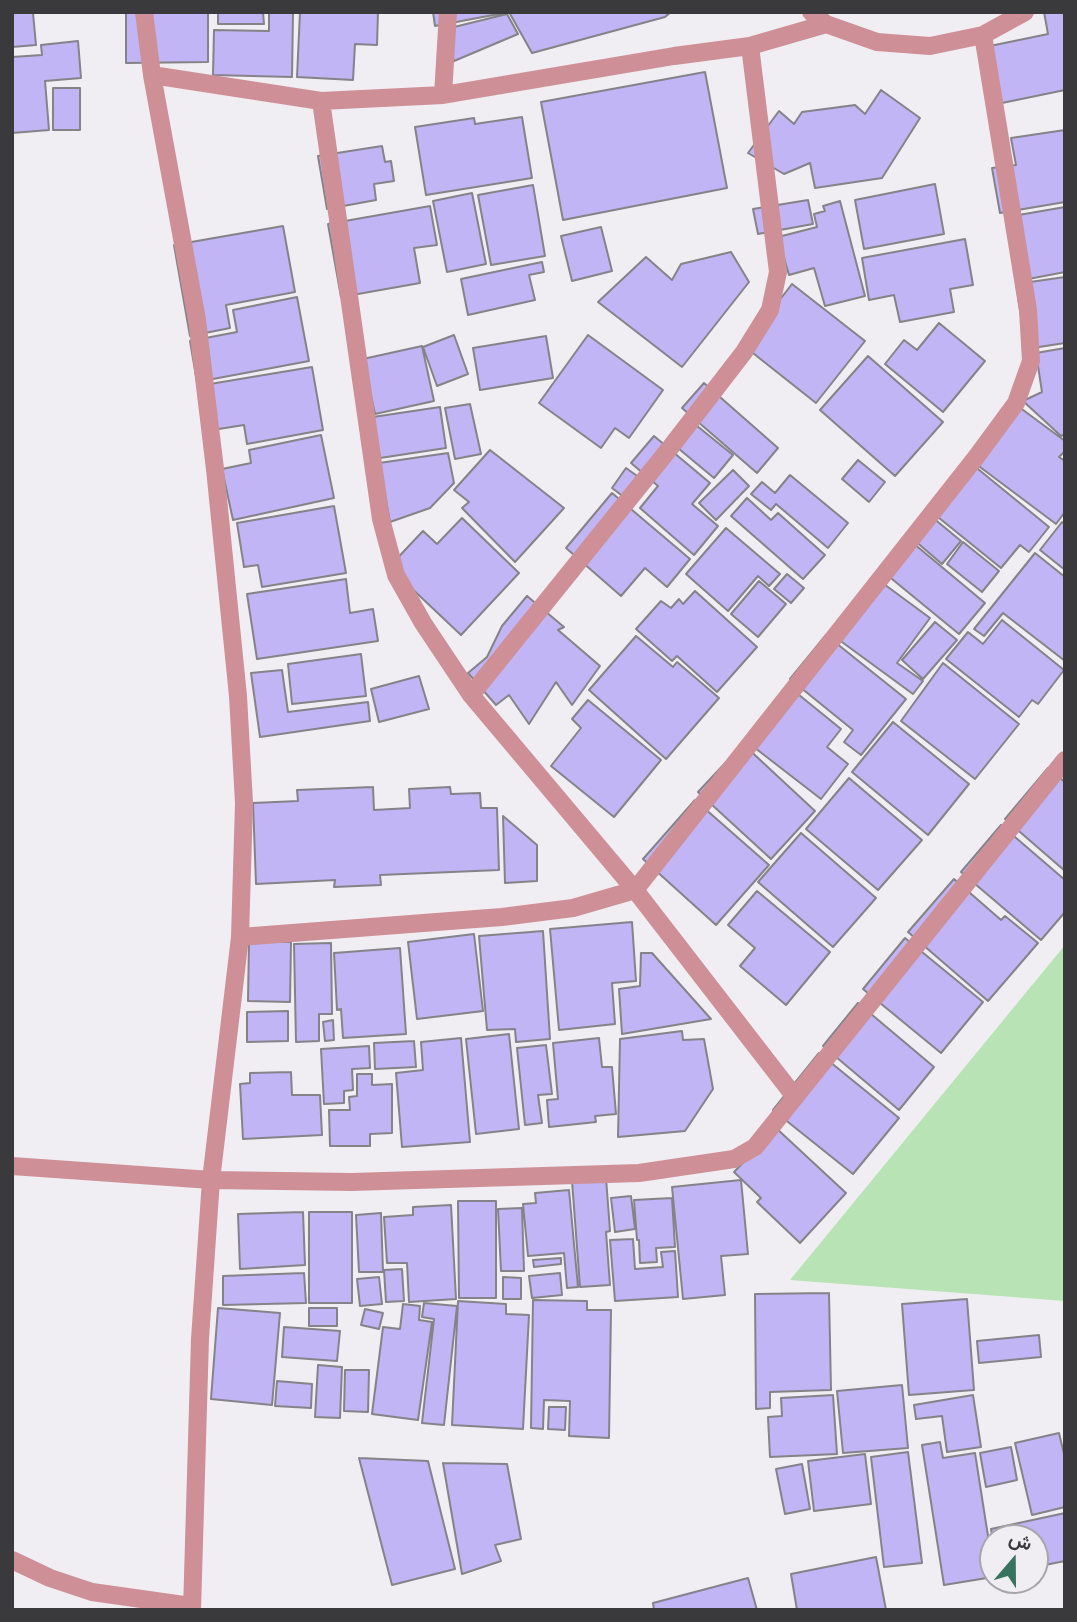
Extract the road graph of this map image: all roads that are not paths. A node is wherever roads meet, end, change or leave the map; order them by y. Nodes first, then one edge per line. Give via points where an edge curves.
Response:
1 (144, 12) edge
2 (448, 12) edge
3 (811, 12) edge
4 (1025, 12) edge
5 (826, 24) junction
6 (983, 36) junction
7 (750, 46) junction
8 (152, 75) junction
9 (443, 95) junction
10 (321, 101) junction
11 (471, 695) junction
12 (1065, 760) edge
13 (635, 890) junction
14 (240, 937) junction
15 (795, 1097) junction
16 (12, 1166) edge
17 (211, 1180) junction
18 (12, 1560) edge
19 (192, 1608) edge

1 - 8 street
2 - 9 street
3 - 5 street
4 - 6 street
5 - 6 street via 890,43 930,46
5 - 7 street
6 - 13 street via 1028,310 1031,361 1016,403
7 - 9 street
7 - 11 street via 778,272 770,310 744,352 670,448
8 - 10 street
8 - 14 street via 197,320 215,469 244,803
9 - 10 street
10 - 11 street via 381,519 396,575
11 - 13 street
12 - 15 street
13 - 14 street via 561,910
13 - 15 street
14 - 17 street
15 - 17 street via 755,1147 734,1159 696,1166 639,1173 366,1182
16 - 17 street
17 - 19 street via 200,1339
18 - 19 street via 92,1592

